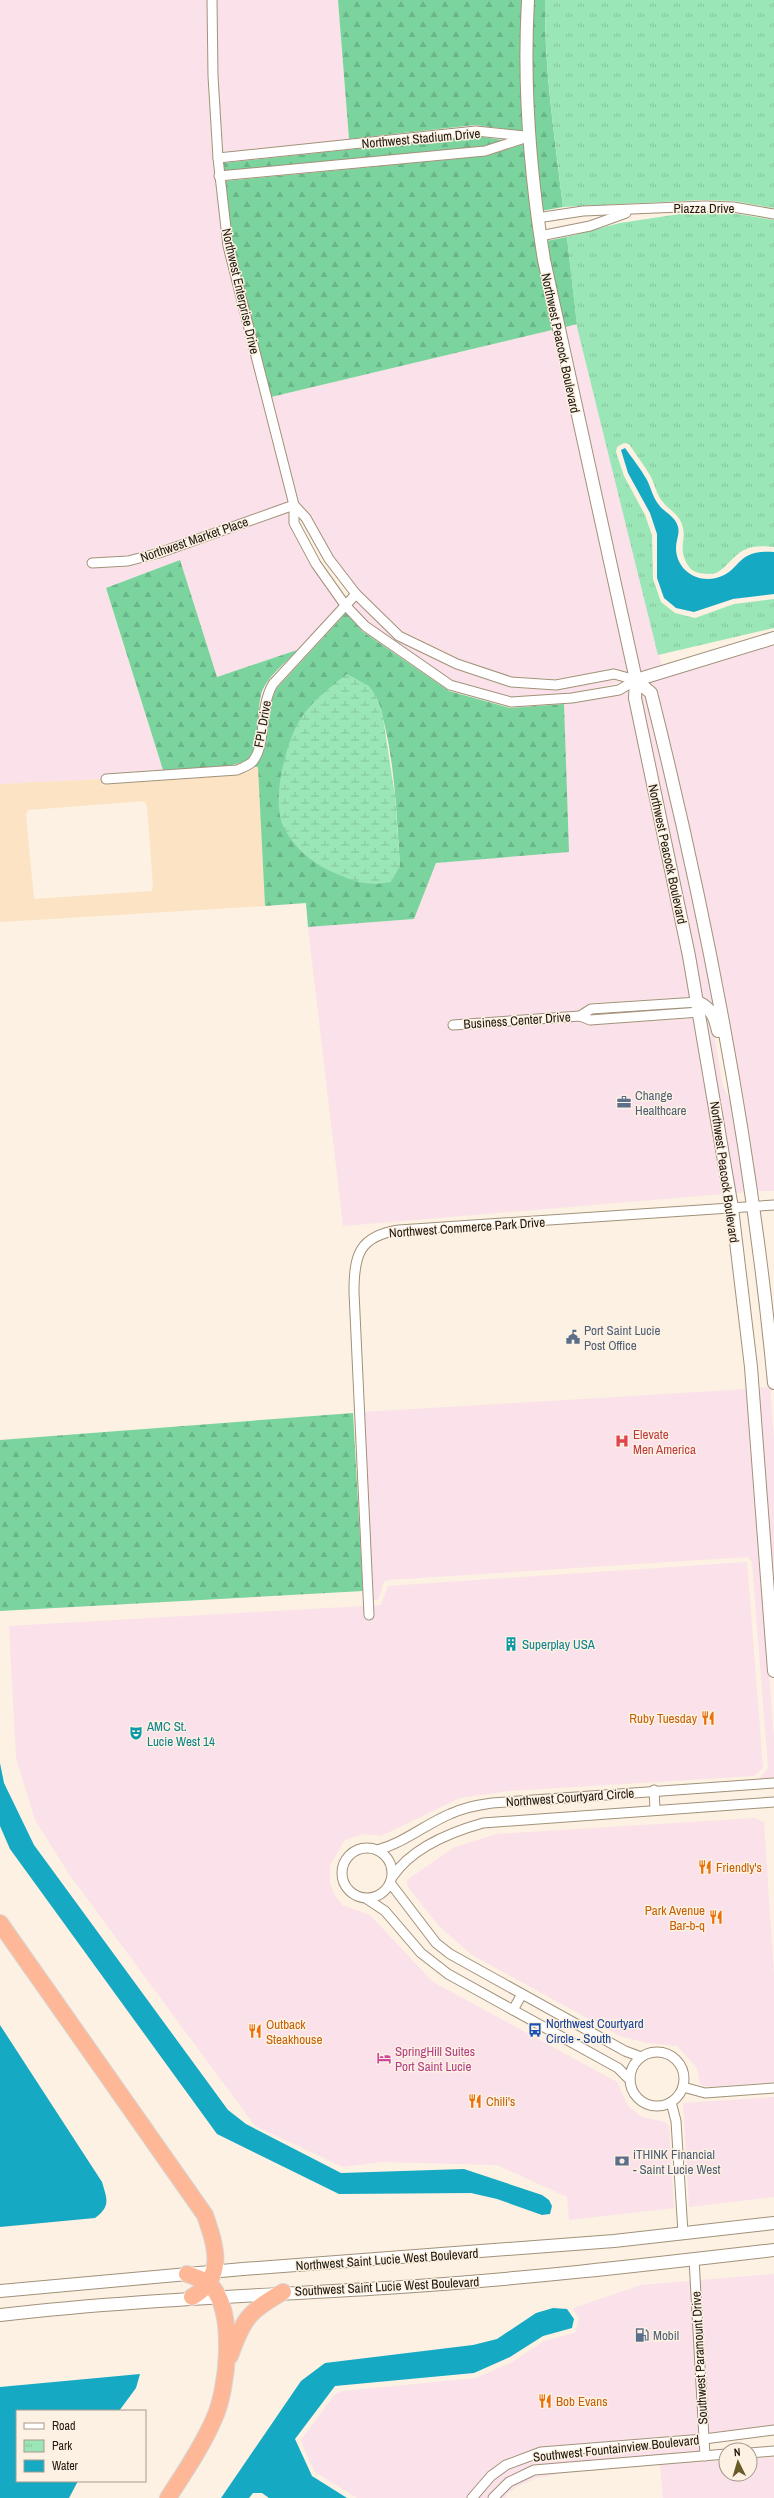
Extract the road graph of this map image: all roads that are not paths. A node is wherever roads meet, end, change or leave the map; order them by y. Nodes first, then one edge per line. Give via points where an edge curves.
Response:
1 (212, 0) edge
2 (528, 0) edge
3 (528, 137) junction
4 (218, 158) junction
5 (219, 176) junction
6 (633, 210) junction
7 (774, 214) edge
8 (537, 218) junction
9 (540, 236) junction
10 (294, 505) junction
11 (92, 563) dead end
12 (356, 594) junction
13 (345, 605) junction
14 (774, 638) edge
15 (636, 680) junction
16 (106, 779) dead end
17 (699, 1007) junction
18 (453, 1025) dead end
19 (737, 1103) junction
20 (774, 1206) edge
21 (754, 1207) junction
22 (732, 1208) junction
23 (774, 1383) edge
24 (369, 1615) dead end
25 (774, 1671) edge
26 (774, 1783) edge
27 (654, 1790) junction
28 (774, 1802) edge
29 (655, 1809) junction
30 (377, 1850) junction
31 (392, 1880) junction
32 (367, 1899) junction
33 (0, 1923) edge
34 (522, 1994) junction
35 (513, 2010) junction
36 (641, 2057) junction
37 (630, 2080) junction
38 (683, 2087) junction
39 (774, 2088) edge
40 (671, 2102) junction
41 (774, 2223) edge
42 (684, 2233) junction
43 (774, 2250) edge
44 (694, 2259) junction
45 (187, 2274) joint
46 (214, 2284) junction
47 (0, 2291) edge
48 (283, 2292) junction
49 (192, 2297) joint
50 (0, 2315) edge
51 (228, 2361) junction
52 (774, 2430) edge
53 (704, 2439) junction
54 (774, 2451) edge
55 (758, 2452) edge
56 (718, 2455) edge
57 (705, 2456) junction
58 (168, 2498) edge
59 (472, 2498) edge
60 (493, 2498) edge

1 - 4 street, Northwest Enterprise Drive
2 - 3 street, Northwest Peacock Boulevard
3 - 4 street, Northwest Stadium Drive via 476,131
3 - 5 street, Northwest Stadium Drive via 485,151
3 - 8 street, Northwest Peacock Boulevard
4 - 5 street, Northwest Enterprise Drive
5 - 10 street, Northwest Enterprise Drive via 228,246
6 - 7 street, Piazza Drive via 705,206 733,207
6 - 8 street, Piazza Drive via 583,211
6 - 9 street, Piazza Drive via 590,226
8 - 9 street, Northwest Peacock Boulevard
9 - 15 street, Northwest Peacock Boulevard via 557,329
10 - 11 street, Northwest Market Place via 159,553 128,561
10 - 12 street, Northwest Enterprise Drive via 306,518 329,559
10 - 13 street, Northwest Enterprise Drive via 294,523 316,564
12 - 13 street, FPL Drive
12 - 15 street, Northwest Enterprise Drive via 399,636 457,664 511,682 556,685 614,674
13 - 15 street, Northwest Enterprise Drive via 365,626 450,685 511,702 572,698 619,690
13 - 16 street, FPL Drive via 273,684 266,696 258,751 252,762 237,770
14 - 15 street
15 - 17 street, Northwest Peacock Boulevard via 635,700
15 - 19 street, Northwest Peacock Boulevard via 651,693 684,828 721,1006
17 - 18 street, Business Center Drive via 591,1009 580,1016
17 - 19 street via 709,1008 715,1017 728,1086
17 - 22 street, Northwest Peacock Boulevard
19 - 21 street, Northwest Peacock Boulevard
20 - 21 street, Northwest Commerce Park Drive
21 - 22 street, Northwest Commerce Park Drive
21 - 23 street, Northwest Peacock Boulevard
22 - 24 street, Northwest Commerce Park Drive via 399,1230 383,1232 369,1240 359,1251 354,1268 354,1292
22 - 25 street, Northwest Peacock Boulevard via 751,1367
26 - 27 street, Northwest Courtyard Circle
27 - 29 street
27 - 30 street, Northwest Courtyard Circle via 468,1807 448,1815 395,1845
28 - 29 street, Northwest Courtyard Circle
29 - 31 street, Northwest Courtyard Circle via 483,1823 440,1839 401,1865
30 - 31 street via 388,1858
30 - 32 street via 367,1848 354,1852 344,1864 342,1873 346,1888 353,1895
31 - 32 street via 383,1894
31 - 34 street via 436,1943 450,1954
32 - 35 street via 385,1911 412,1944 448,1974
33 - 46 highway via 205,2215 214,2243
34 - 35 street
34 - 36 street via 625,2051
35 - 37 street via 618,2068
36 - 37 street via 634,2065
36 - 38 street via 656,2052 673,2057 683,2070
37 - 40 street via 632,2090 645,2103 660,2106
38 - 39 street via 705,2093
38 - 40 street
40 - 42 street via 676,2121
41 - 42 street, Northwest Saint Lucie West Boulevard
42 - 46 street, Northwest Saint Lucie West Boulevard
43 - 44 street, Southwest Saint Lucie West Boulevard
44 - 48 street, Southwest Saint Lucie West Boulevard via 577,2273 426,2285
44 - 53 street, Southwest Paramount Drive
45 - 46 highway
45 - 47 street
46 - 48 street, Southwest Saint Lucie West Boulevard
46 - 49 highway
46 - 51 highway via 225,2327
48 - 51 highway via 250,2313 238,2333
49 - 50 street
51 - 58 highway via 224,2388 214,2419
52 - 53 street, Southwest Fountainview Boulevard
53 - 57 street, Southwest Paramount Drive
53 - 59 street, Southwest Fountainview Boulevard via 541,2452 506,2465 491,2476
54 - 55 street
56 - 57 street, Southwest Fountainview Boulevard
57 - 60 street, Southwest Fountainview Boulevard via 534,2470 509,2482

